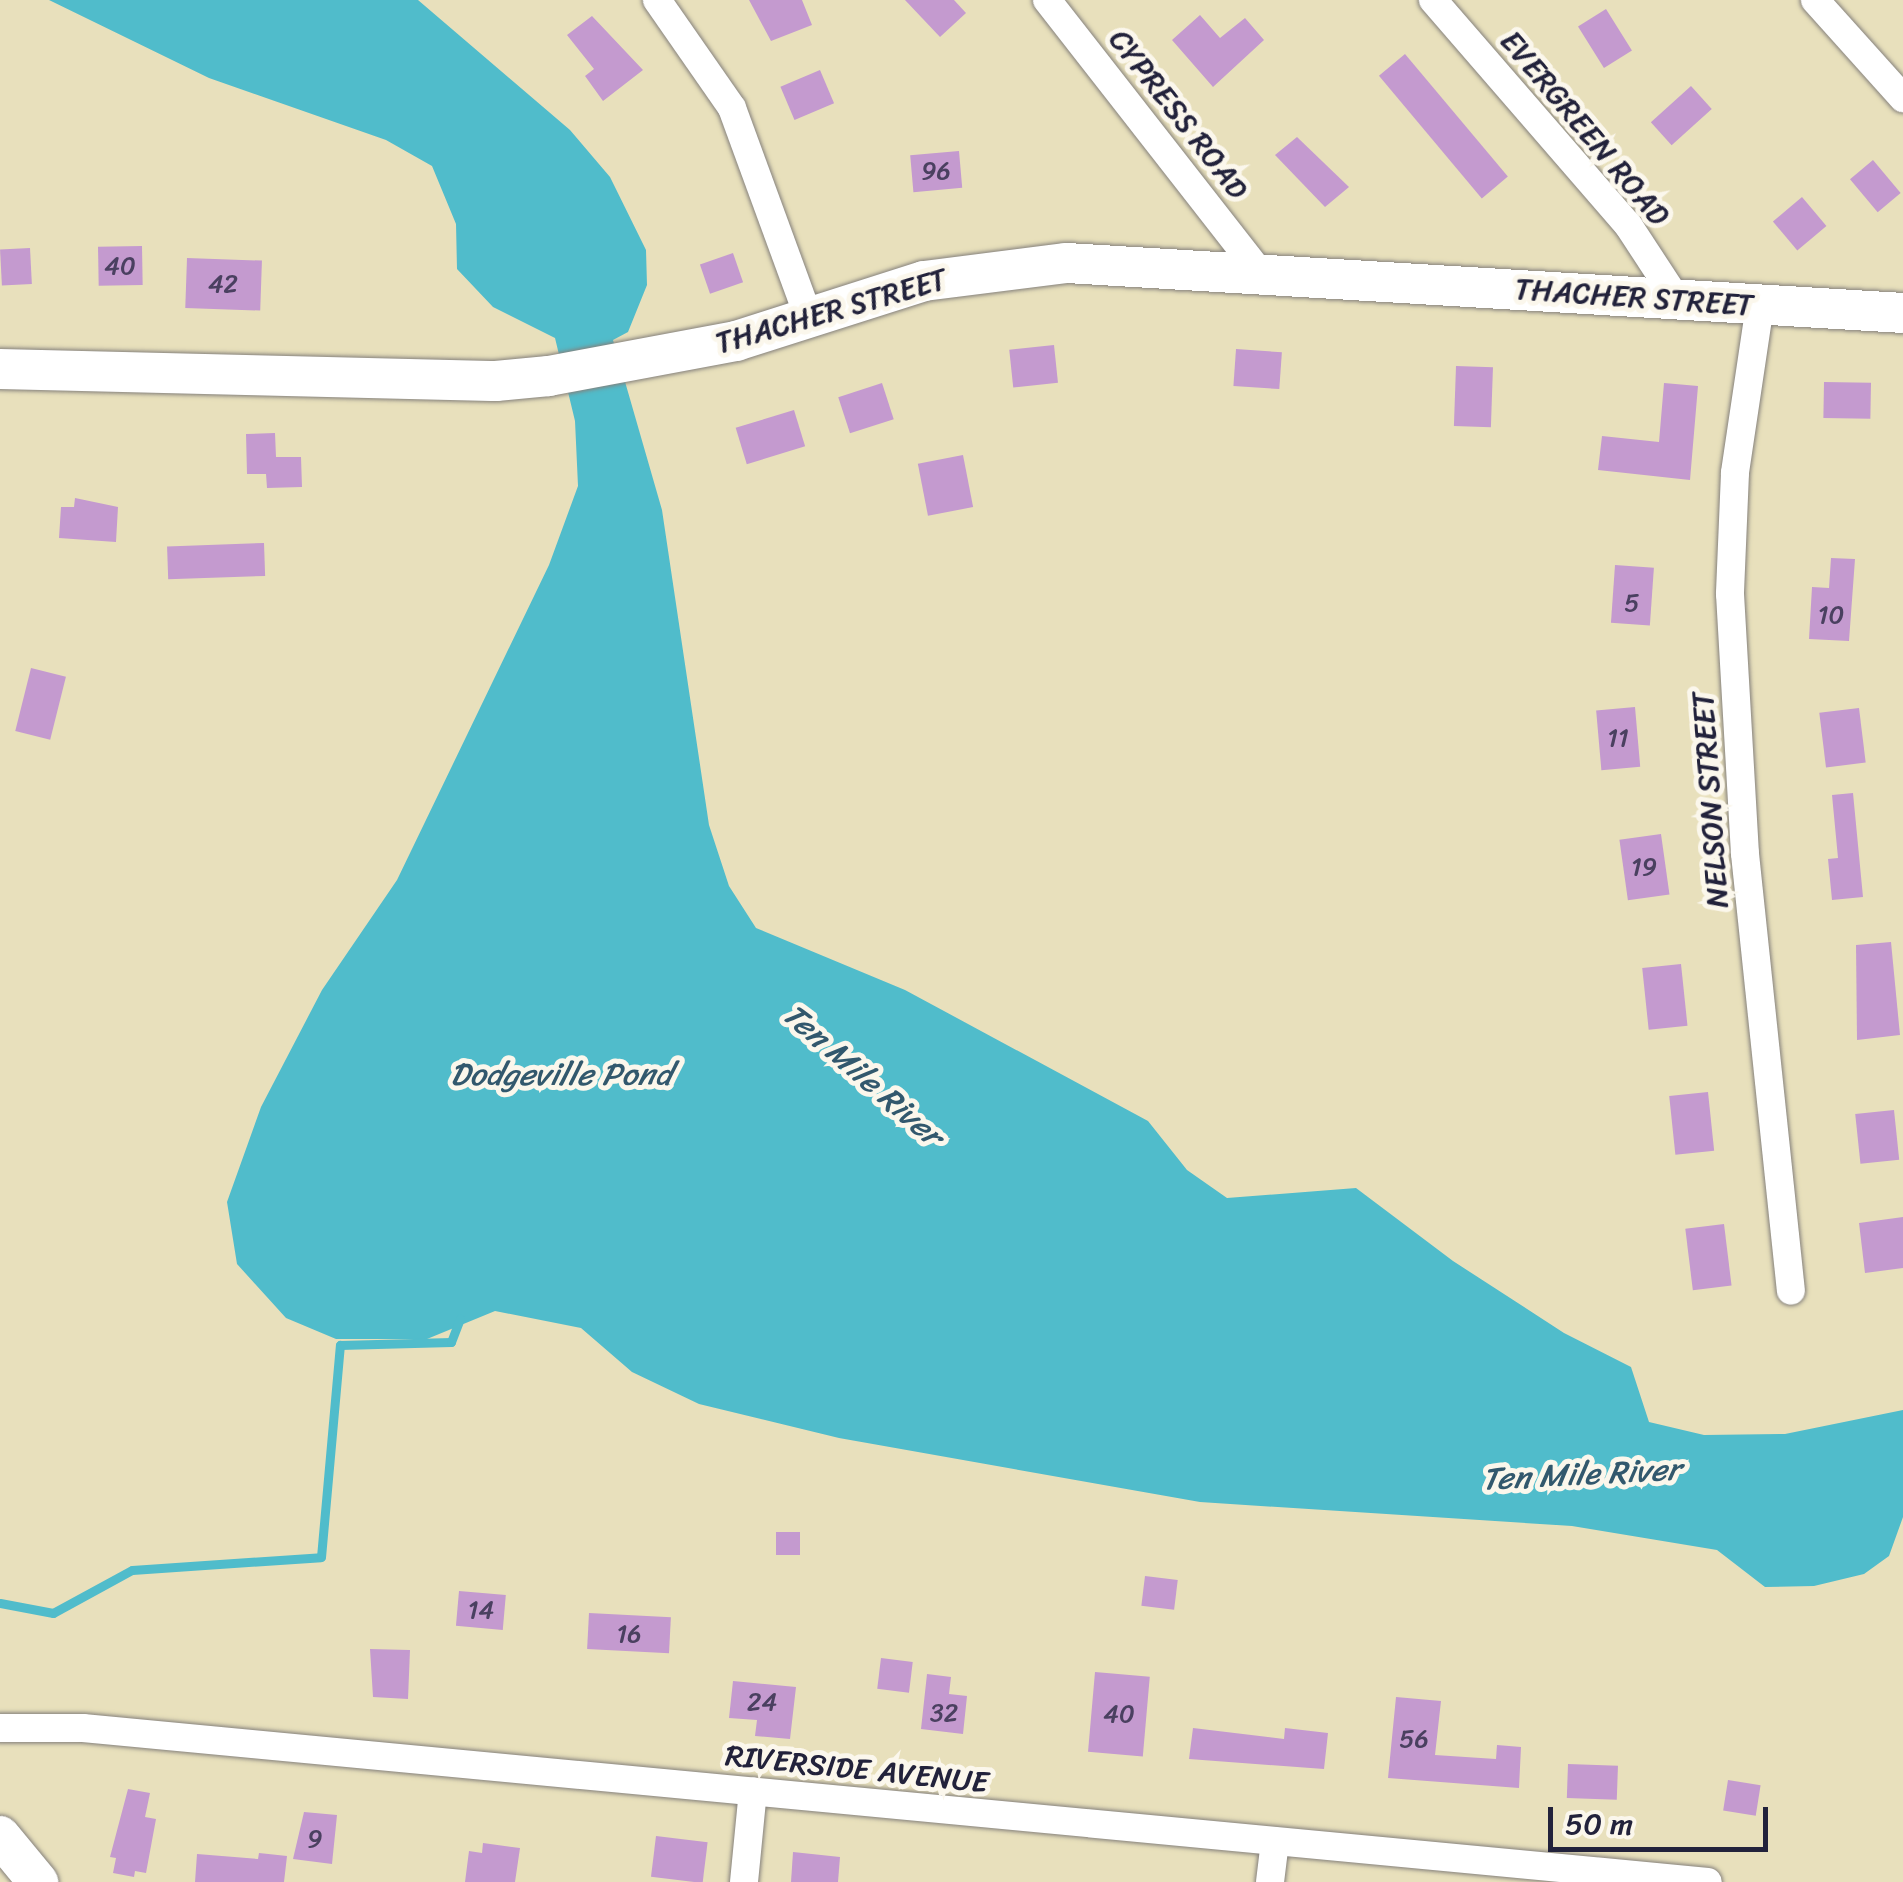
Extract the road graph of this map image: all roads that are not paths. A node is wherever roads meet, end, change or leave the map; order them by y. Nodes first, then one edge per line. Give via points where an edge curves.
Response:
1 (657, 0) edge
2 (1048, 0) edge
3 (1433, 0) edge
4 (1815, 0) edge
5 (1903, 98) edge
6 (1258, 270) junction
7 (1679, 303) junction
8 (1760, 304) junction
9 (1903, 313) edge
10 (808, 316) junction
11 (0, 369) edge
12 (1791, 1291) dead end
13 (0, 1728) edge
14 (753, 1790) junction
15 (0, 1836) edge
16 (1275, 1841) junction
17 (38, 1882) edge
18 (744, 1882) edge
19 (1270, 1882) edge
20 (1708, 1882) edge

1 - 10 street via 732,108
2 - 6 street, CYPRESS ROAD
3 - 7 street, EVERGREEN ROAD via 1628,226
4 - 5 street
6 - 7 main road, THACHER STREET
6 - 10 main road, THACHER STREET via 1016,266 924,281
7 - 8 main road, THACHER STREET
8 - 9 main road, THACHER STREET
8 - 12 street, NELSON STREET via 1735,473 1731,629 1744,854
10 - 11 main road, THACHER STREET via 640,362 496,381
13 - 14 street, RIVERSIDE AVENUE via 84,1728
14 - 16 street, RIVERSIDE AVENUE
14 - 18 street
15 - 17 main road
16 - 19 street
16 - 20 street, RIVERSIDE AVENUE

